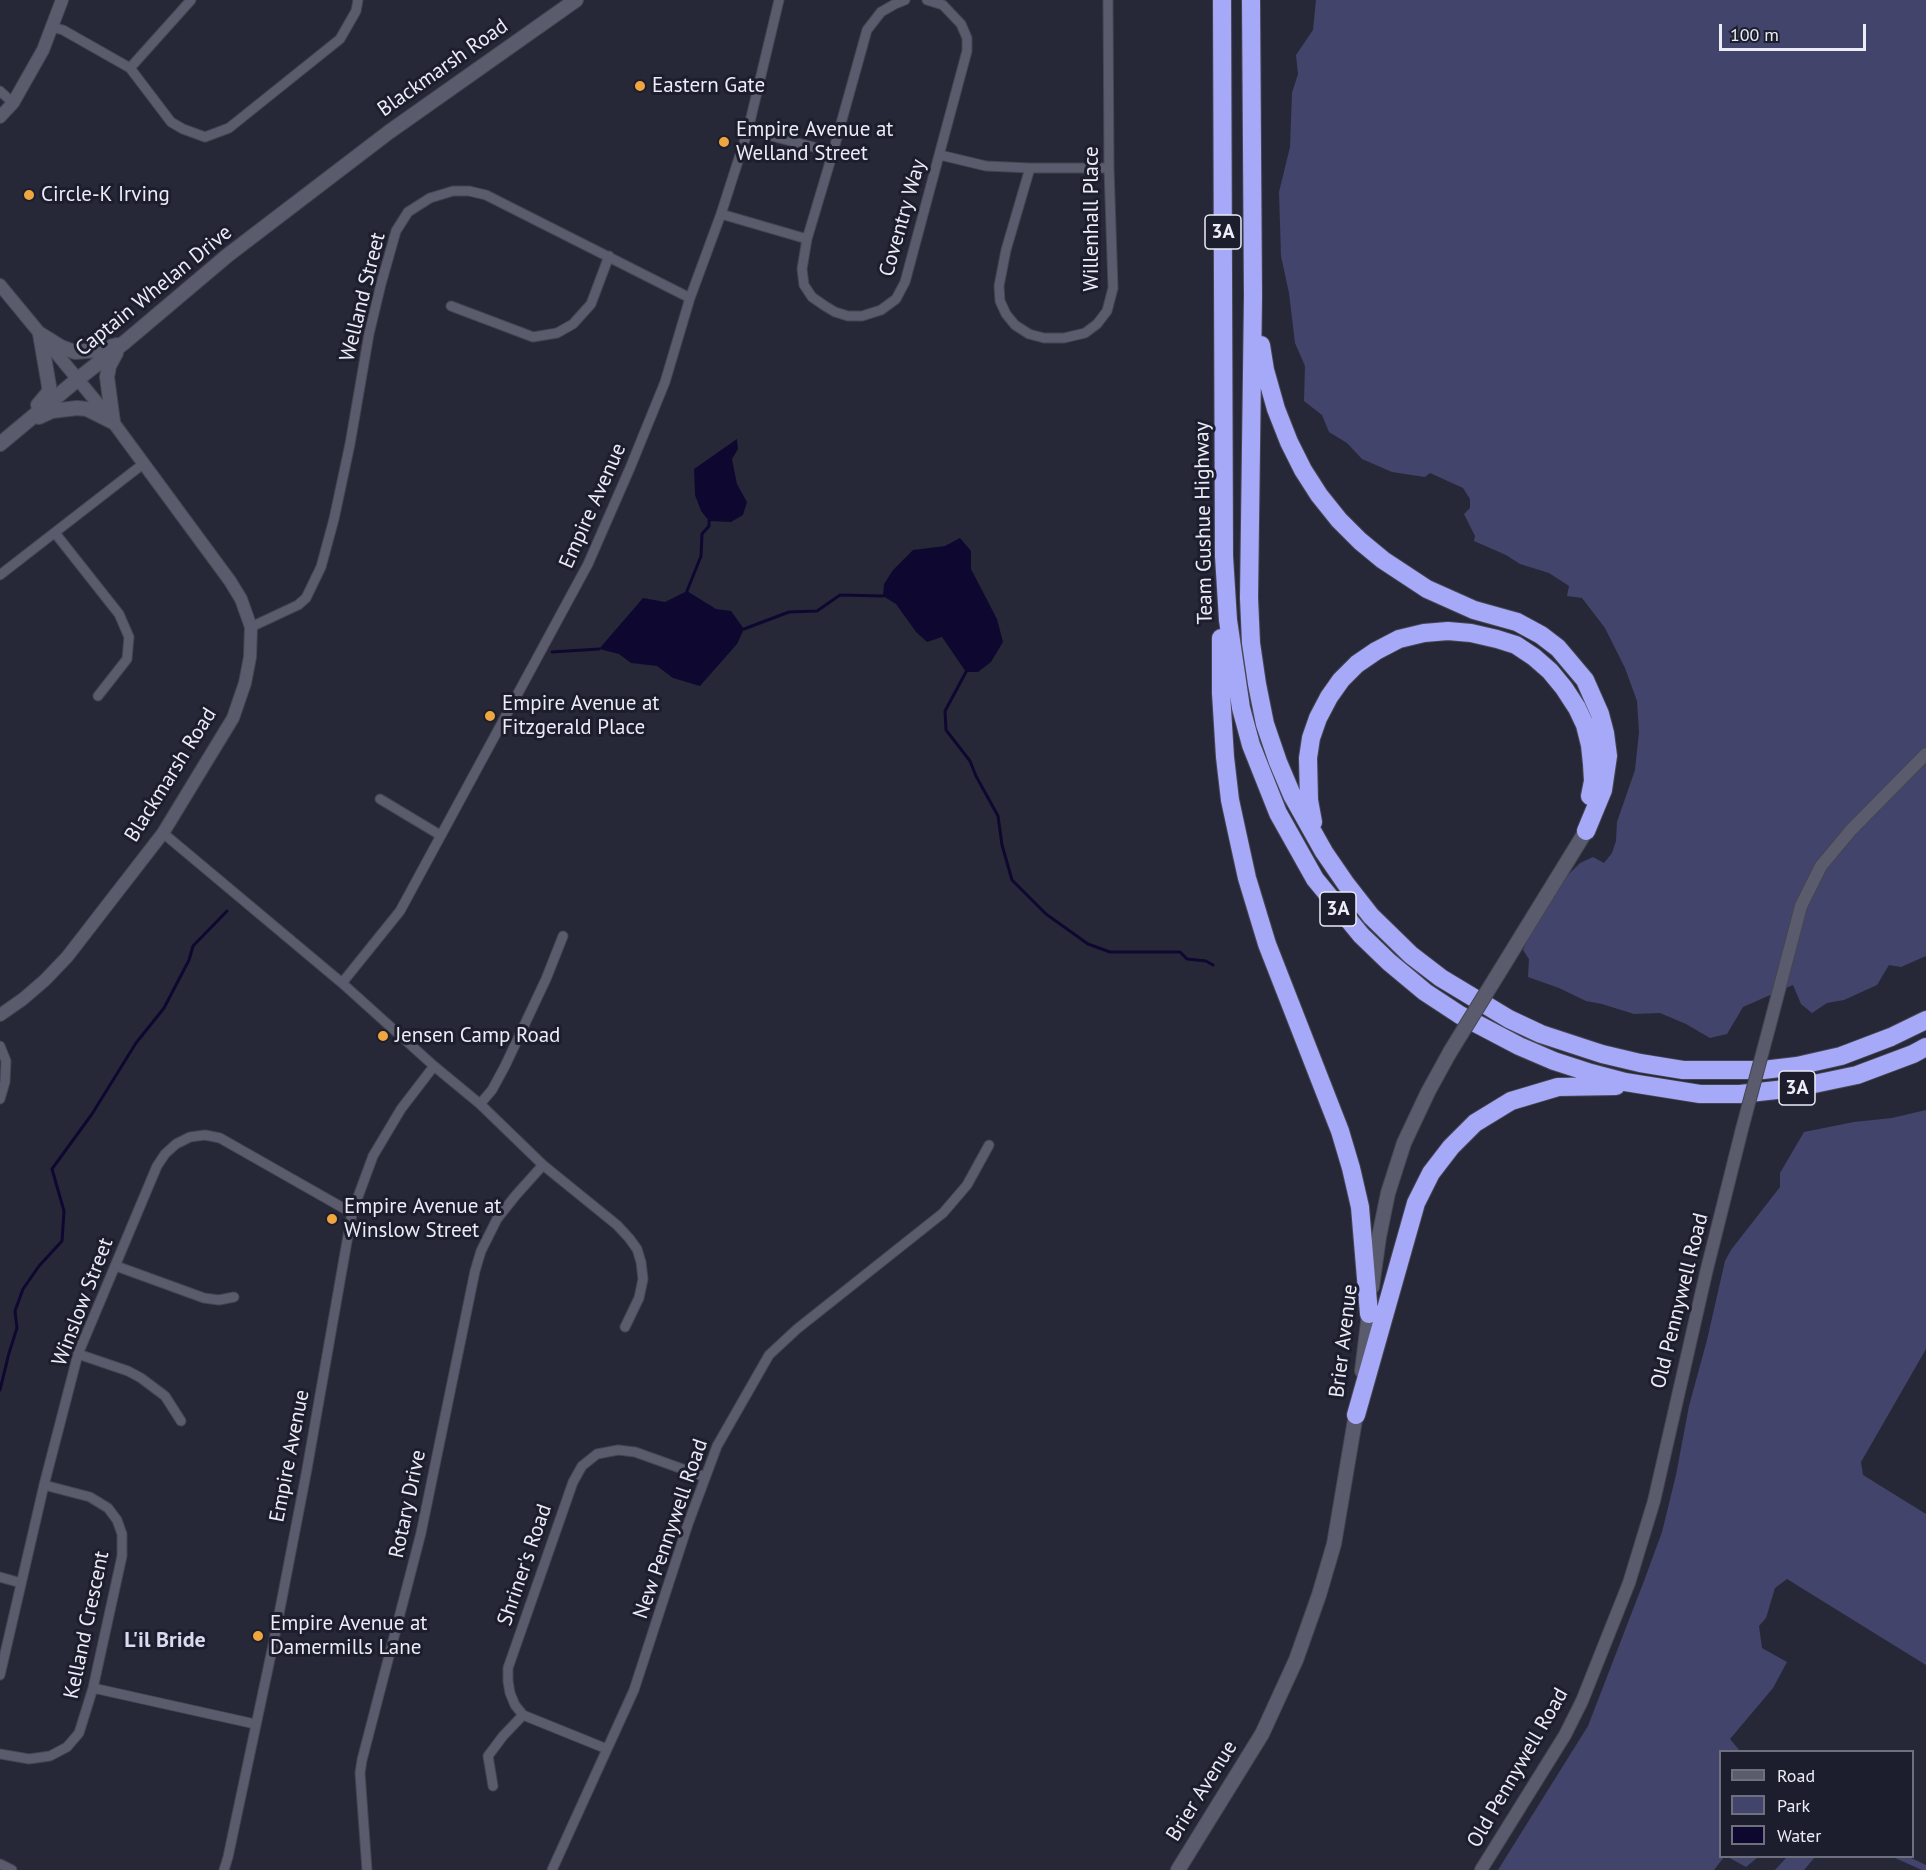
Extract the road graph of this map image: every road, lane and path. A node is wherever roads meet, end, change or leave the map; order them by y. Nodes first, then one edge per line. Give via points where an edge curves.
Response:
1 (62, 0) edge
2 (190, 0) edge
3 (358, 0) edge
4 (576, 0) edge
5 (779, 0) edge
6 (905, 0) edge
7 (927, 0) edge
8 (1108, 0) edge
9 (1222, 0) edge
10 (1251, 0) edge
11 (52, 27) junction
12 (130, 68) junction
13 (0, 92) edge
14 (12, 103) junction
15 (0, 117) edge
16 (748, 130) junction
17 (833, 152) junction
18 (940, 155) junction
19 (1030, 168) junction
20 (1109, 168) junction
21 (336, 172) joint
22 (721, 214) junction
23 (807, 240) junction
24 (609, 256) junction
25 (0, 285) edge
26 (1253, 296) junction
27 (690, 298) junction
28 (451, 306) dead end
29 (40, 334) junction
30 (125, 342) junction
31 (78, 379) junction
32 (113, 422) junction
33 (21, 426) junction
34 (0, 444) edge
35 (143, 464) junction
36 (54, 533) junction
37 (1224, 556) junction
38 (0, 575) edge
39 (251, 627) junction
40 (98, 696) dead end
41 (1926, 754) edge
42 (380, 799) dead end
43 (1586, 831) junction
44 (163, 833) junction
45 (440, 835) junction
46 (1324, 852) junction
47 (563, 936) dead end
48 (342, 983) junction
49 (0, 1015) edge
50 (1926, 1020) edge
51 (0, 1046) edge
52 (1926, 1047) edge
53 (434, 1066) junction
54 (1663, 1089) junction
55 (0, 1099) edge
56 (480, 1104) junction
57 (989, 1145) dead end
58 (543, 1165) junction
59 (352, 1213) junction
60 (116, 1266) junction
61 (234, 1297) dead end
62 (1369, 1314) junction
63 (625, 1327) dead end
64 (78, 1354) junction
65 (1356, 1415) junction
66 (181, 1421) dead end
67 (705, 1477) junction
68 (44, 1485) junction
69 (0, 1577) edge
70 (21, 1582) junction
71 (0, 1675) edge
72 (93, 1688) junction
73 (523, 1715) junction
74 (255, 1724) junction
75 (607, 1749) junction
76 (0, 1754) edge
77 (493, 1785) dead end
78 (0, 1864) edge
79 (12, 1870) edge
80 (224, 1870) edge
81 (367, 1870) edge
82 (552, 1870) edge
83 (1178, 1870) edge
84 (1481, 1870) edge

1 - 11 street
2 - 12 street
3 - 12 street via 340,39 229,128 205,136 171,122
4 - 21 main road, Blackmarsh Road
5 - 16 street, Empire Avenue
6 - 17 street, Coventry Way via 881,12 867,30
7 - 18 street, Coventry Way via 943,5 962,24 967,38
8 - 20 street, Willenhall Place
9 - 37 highway, Team Gushue Highway / 3A
10 - 26 highway, Team Gushue Highway / 3A
11 - 12 street
11 - 14 street
13 - 14 street
14 - 15 street
16 - 17 street
16 - 22 street, Empire Avenue
17 - 23 street, Coventry Way
18 - 19 street via 986,166
18 - 23 street, Coventry Way via 905,282 896,299 881,310 848,316 812,297 804,285 802,269
19 - 20 street
19 - 20 street, Willenhall Place via 1006,250 1000,301 1015,325 1044,339 1085,333 1107,311 1113,288
21 - 30 main road, Captain Whelan Drive via 228,255
22 - 23 street
22 - 27 street, Empire Avenue
24 - 27 street, Welland Street
24 - 28 street via 591,304 573,324 557,333 533,337
24 - 39 street, Welland Street via 486,195 469,191 430,198 408,212 396,231 381,284 321,567 306,598 298,605
25 - 29 street, Blackmarsh Road
26 - 43 highway via 1265,370 1276,409 1303,470 1339,520 1383,560 1427,589 1541,634 1585,680 1600,714 1608,756 1603,790
26 - 46 highway, Team Gushue Highway / 3A via 1251,643 1265,724 1278,762
27 - 45 street, Empire Avenue via 661,393 588,564
29 - 30 main road via 75,352
29 - 31 street, Blackmarsh Road
29 - 33 main road via 49,392
30 - 31 main road, Captain Whelan Drive
30 - 32 main road via 107,371
31 - 32 street, Blackmarsh Road
31 - 33 main road, Captain Whelan Drive
32 - 33 main road via 78,408 52,411
32 - 35 street, Blackmarsh Road
33 - 34 main road, Captain Whelan Drive
35 - 36 street
35 - 39 street, Blackmarsh Road via 230,581
36 - 38 street
36 - 40 street via 119,614 129,637 128,659
37 - 54 highway, Team Gushue Highway / 3A via 1234,669 1251,745 1278,813 1315,879 1336,906 1389,962 1460,1015 1554,1061
37 - 62 highway via 1221,693 1230,800 1247,878 1268,944 1351,1168 1360,1207
39 - 44 street, Blackmarsh Road via 245,683 233,718
41 - 84 street, Old Pennywell Road, bridge via 1830,855 1801,906 1703,1284 1654,1502 1629,1583 1582,1701
42 - 45 street
43 - 46 highway via 1593,781 1590,745 1585,724 1564,688 1550,671 1516,645 1471,633 1432,632 1399,639 1358,664 1341,680 1318,718 1311,738 1307,777 1314,824
43 - 62 main road, Brier Avenue, bridge via 1450,1052 1404,1143 1378,1237
44 - 48 street
44 - 49 street, Blackmarsh Road via 67,957 30,993
45 - 48 street, Empire Avenue via 400,911
46 - 50 highway, Team Gushue Highway / 3A via 1371,916 1411,955 1442,978 1509,1019 1602,1054 1683,1070 1763,1070 1841,1056
47 - 56 street via 505,1066
48 - 53 street
51 - 55 street via 6,1061
52 - 54 highway, Team Gushue Highway / 3A via 1857,1075 1795,1088 1740,1094
53 - 56 street
53 - 59 street, Empire Avenue via 383,1138
54 - 65 highway via 1558,1087 1511,1101 1475,1123 1451,1147 1431,1173 1416,1203
56 - 58 street
57 - 67 street, New Pennywell Road via 967,1185 943,1213 769,1355 717,1446
58 - 63 street via 617,1226 637,1249 643,1279
58 - 81 street, Rotary Drive via 497,1220 475,1271 421,1533 362,1760
59 - 60 street, Winslow Street via 225,1140 198,1136 176,1143 160,1160
59 - 74 street, Empire Avenue via 307,1469
60 - 61 street via 204,1298
60 - 64 street, Winslow Street
62 - 65 main road, Brier Avenue
64 - 66 street via 141,1378 165,1396
64 - 68 street, Winslow Street
65 - 83 main road, Brier Avenue via 1334,1544 1296,1659 1262,1734
67 - 73 street, Shriner's Road via 635,1452 618,1450 597,1454 582,1466 508,1668 510,1693
67 - 75 street, New Pennywell Road via 646,1657
68 - 70 street, Winslow Street
68 - 72 street, Kelland Crescent via 97,1500 112,1514 122,1534 122,1556
69 - 70 street
70 - 71 street, Winslow Street
72 - 74 street
72 - 76 street, Kelland Crescent via 82,1727 68,1747 43,1758
73 - 75 street
73 - 77 street via 488,1756
74 - 80 street, Empire Avenue
75 - 82 street, New Pennywell Road
78 - 79 street

